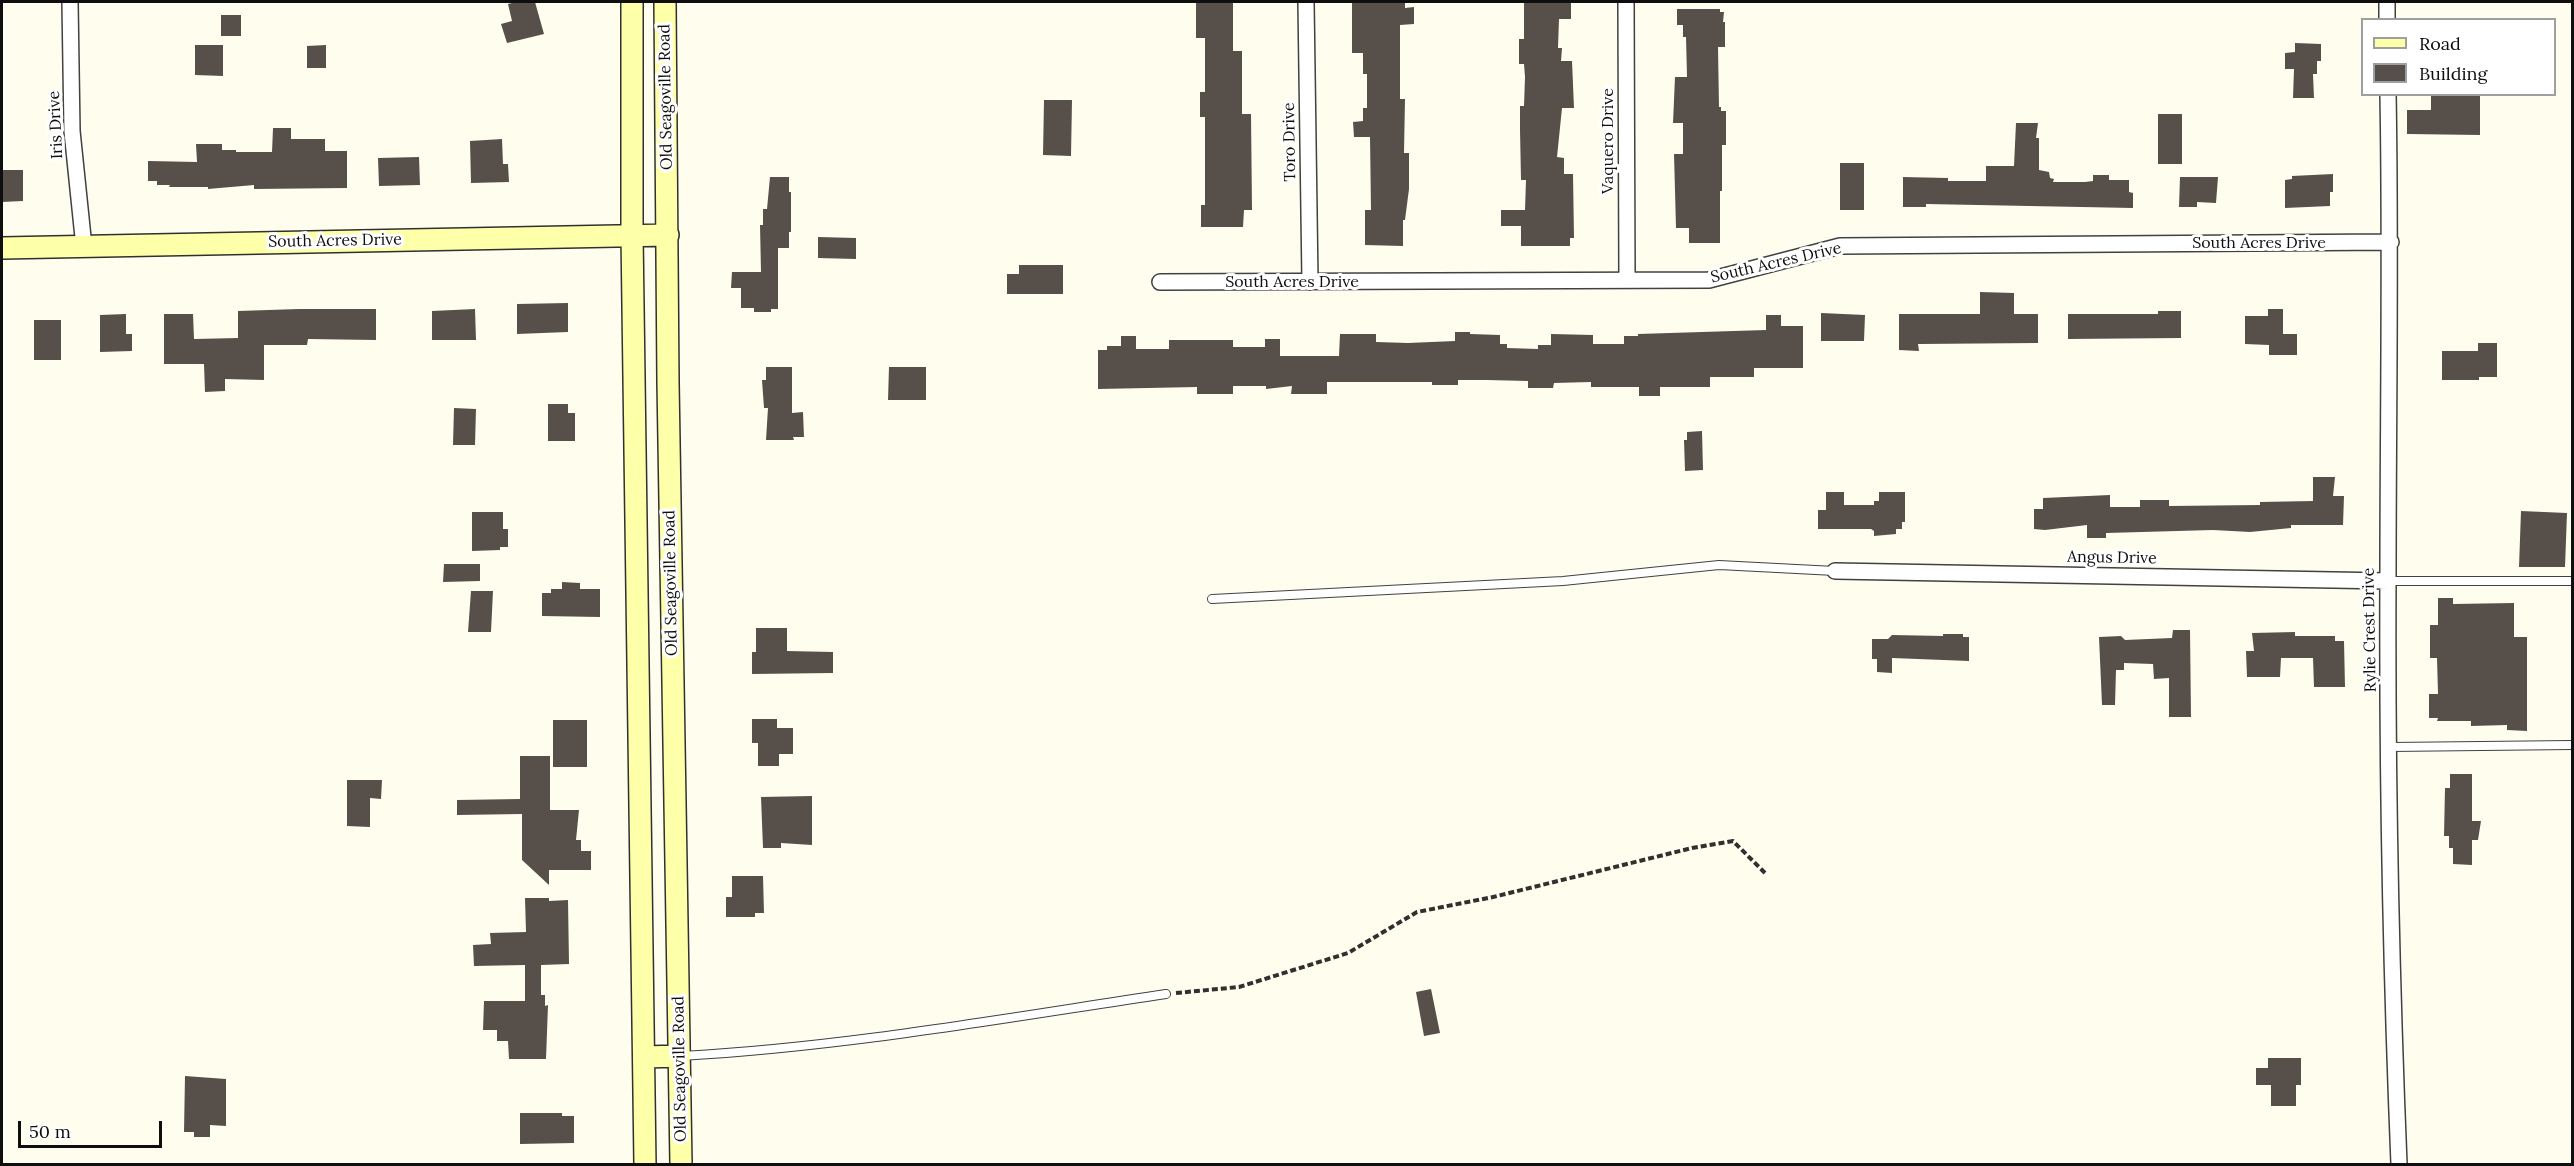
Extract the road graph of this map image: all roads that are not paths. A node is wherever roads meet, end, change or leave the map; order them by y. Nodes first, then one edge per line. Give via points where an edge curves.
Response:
1 (70, 2) edge
2 (632, 2) edge
3 (665, 2) edge
4 (1306, 2) edge
5 (1626, 2) edge
6 (2387, 2) edge
7 (2387, 18) edge
8 (2388, 96) edge
9 (632, 235) junction
10 (668, 235) junction
11 (2391, 242) junction
12 (84, 247) junction
13 (2, 249) edge
14 (1627, 280) junction
15 (1160, 282) dead end
16 (1310, 282) junction
17 (1835, 571) joint
18 (2388, 581) junction
19 (2572, 581) edge
20 (1212, 599) dead end
21 (2572, 745) edge
22 (2390, 747) junction
23 (640, 774) junction
24 (675, 774) junction
25 (1166, 994) road end
26 (644, 1056) junction
27 (680, 1056) junction
28 (645, 1164) edge
29 (681, 1164) edge
30 (2398, 1164) edge

1 - 12 street, Iris Drive via 72,131
2 - 9 main road, Old Seagoville Road
3 - 10 main road, Old Seagoville Road
4 - 16 street, Toro Drive
5 - 14 street, Vaquero Drive
6 - 7 street
8 - 11 street, Rylie Crest Drive
9 - 10 main road, South Acres Drive
9 - 12 main road, South Acres Drive
9 - 23 main road, Old Seagoville Road
10 - 24 main road, Old Seagoville Road
11 - 14 street, South Acres Drive via 1840,246 1709,280
11 - 18 street, Rylie Crest Drive
12 - 13 main road, South Acres Drive
14 - 16 street, South Acres Drive
15 - 16 street, South Acres Drive
17 - 18 street, Angus Drive
17 - 20 lane via 1719,565 1563,580
18 - 19 lane
18 - 22 street, Rylie Crest Drive
21 - 22 lane
22 - 30 street, Rylie Crest Drive
23 - 24 main road
23 - 26 main road, Old Seagoville Road
24 - 27 main road, Old Seagoville Road
25 - 27 lane via 830,1043
26 - 27 main road
26 - 28 main road, Old Seagoville Road
27 - 29 main road, Old Seagoville Road

